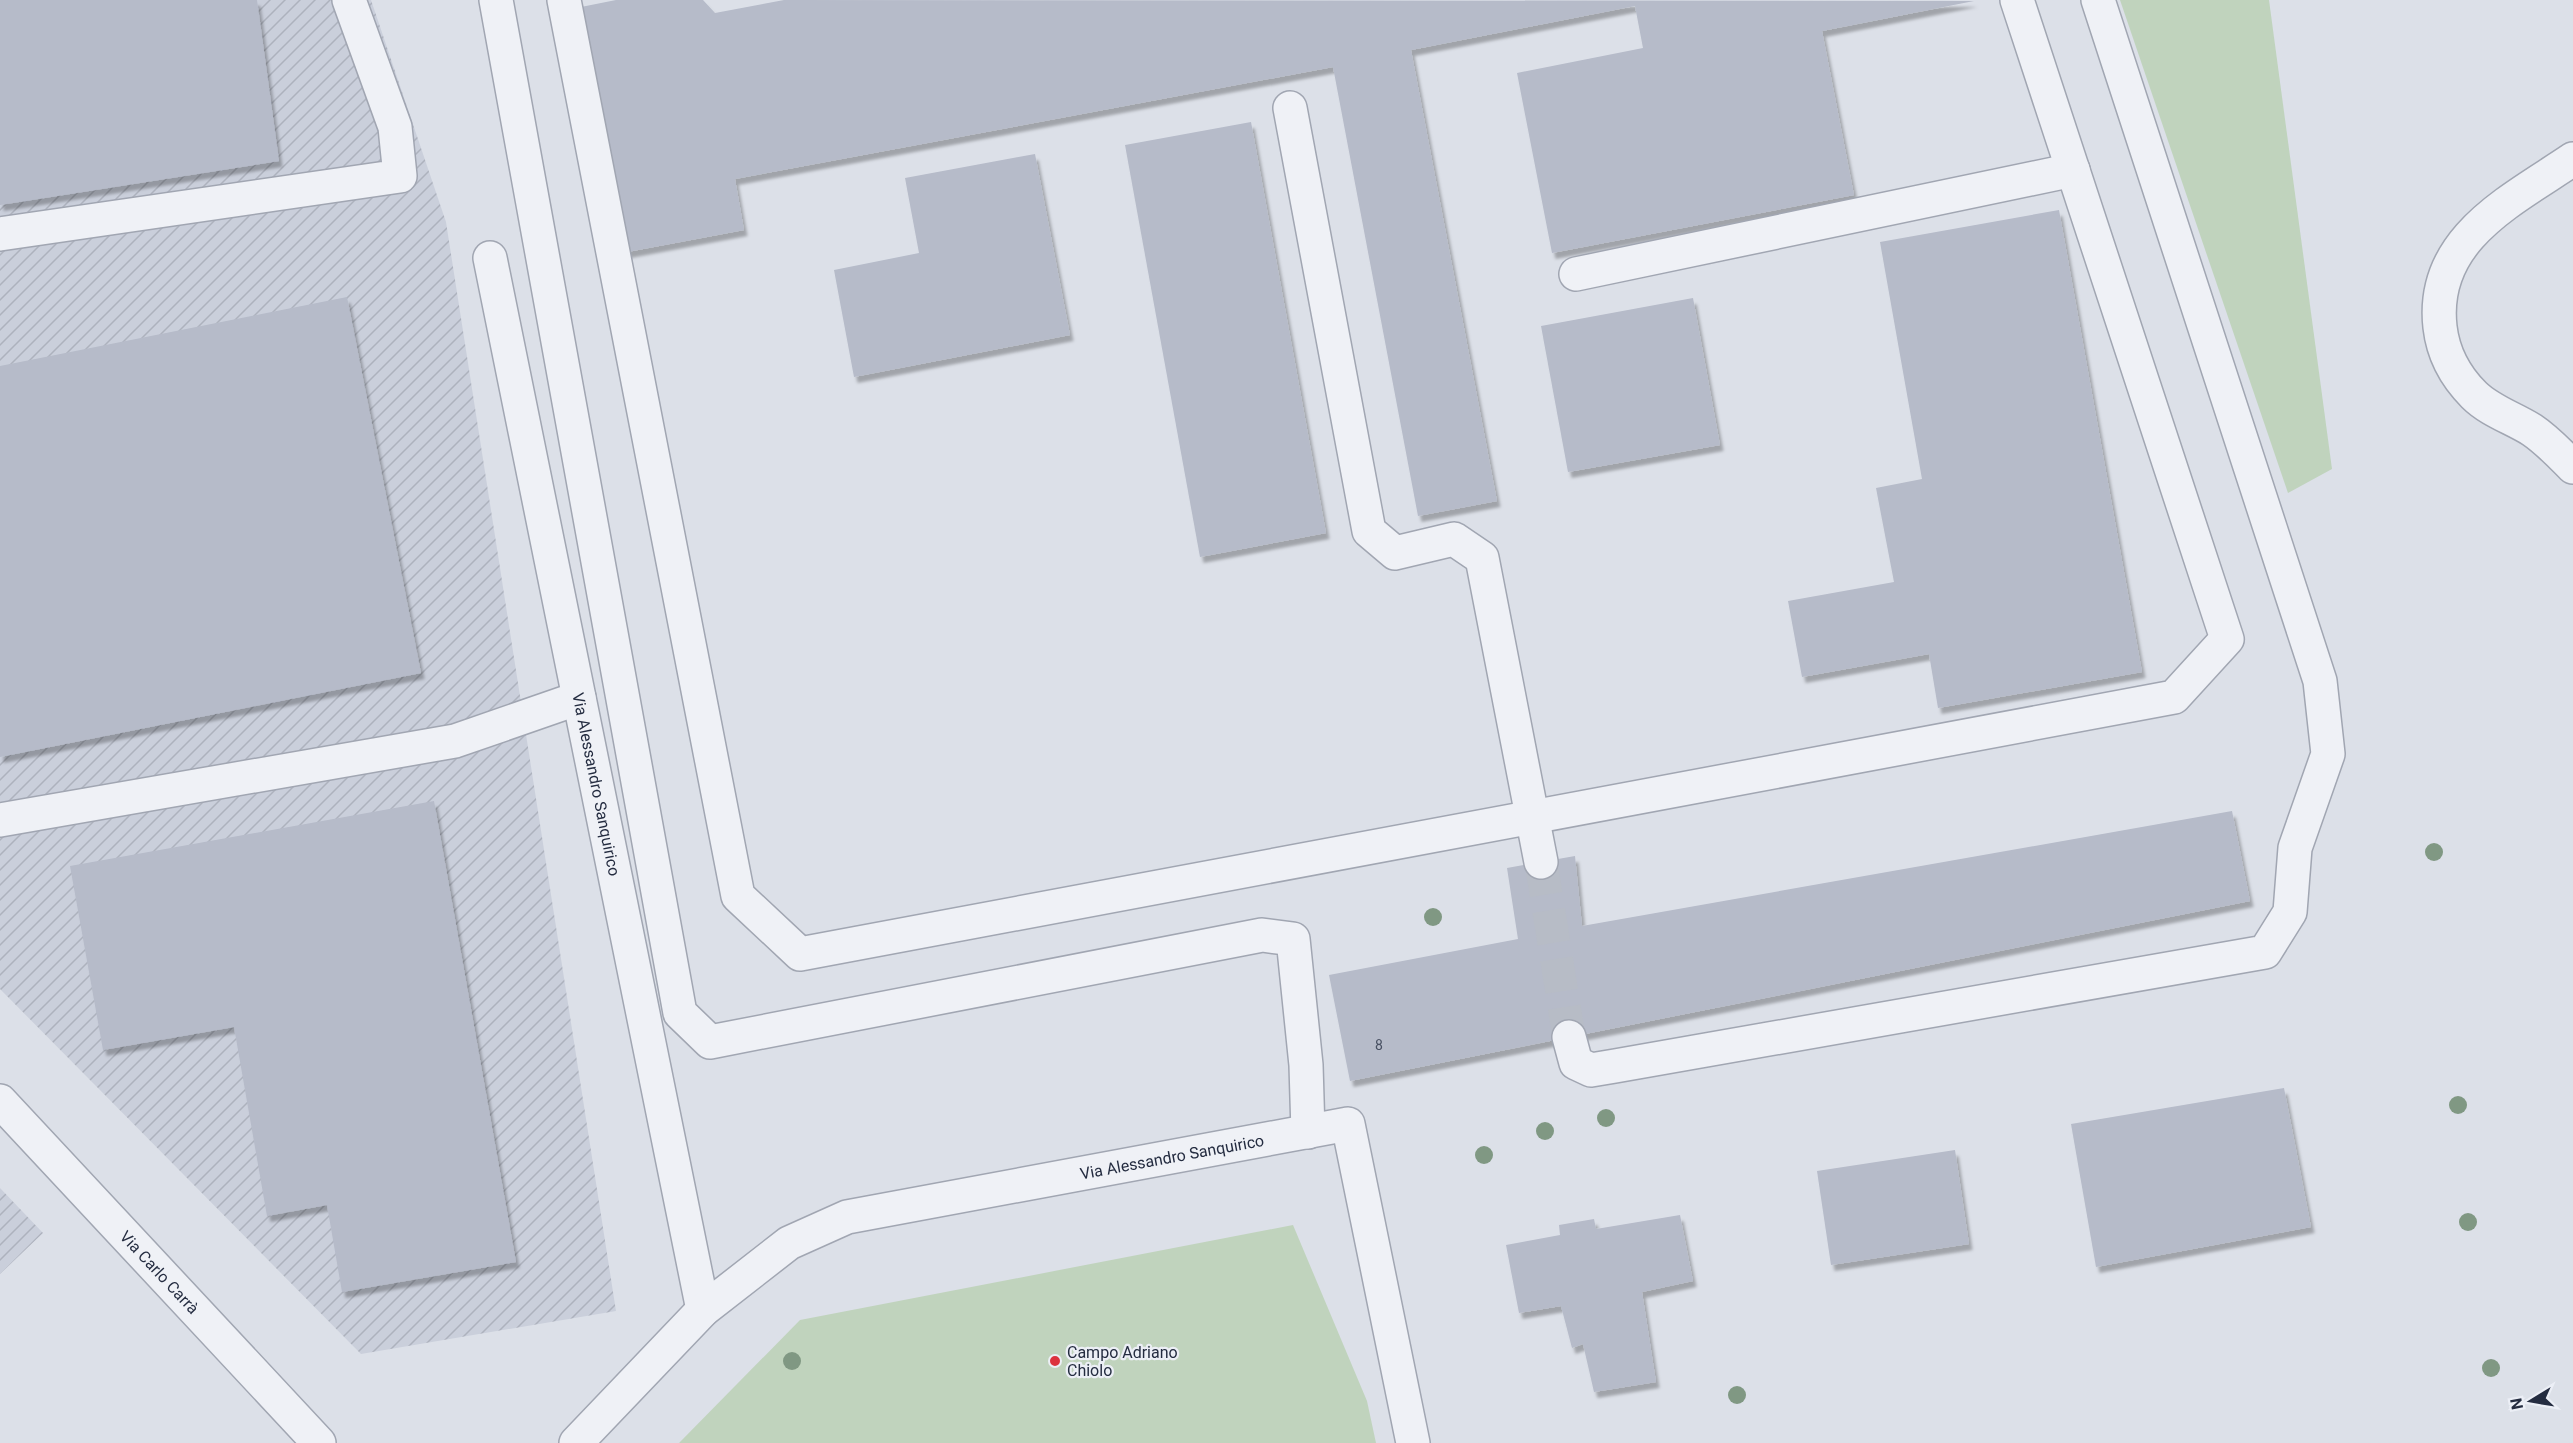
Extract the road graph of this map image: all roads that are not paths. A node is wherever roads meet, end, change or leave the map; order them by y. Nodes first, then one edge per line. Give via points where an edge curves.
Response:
1 (349, 0) edge
2 (496, 0) edge
3 (564, 0) edge
4 (2017, 0) edge
5 (2098, 0) edge
6 (1290, 108) dead end
7 (2573, 159) edge
8 (2073, 170) junction
9 (0, 234) edge
10 (490, 258) dead end
11 (1576, 274) dead end
12 (2573, 467) edge
13 (579, 698) junction
14 (1532, 817) junction
15 (0, 820) edge
16 (1541, 862) tunnel mouth
17 (1569, 1037) tunnel mouth
18 (0, 1101) edge
19 (1308, 1132) junction
20 (703, 1310) junction
21 (319, 1443) edge
22 (576, 1443) edge
23 (1413, 1443) edge

1 - 9 street via 395,127 400,176
2 - 19 street via 680,1013 710,1042 1262,935 1293,939 1306,1065
3 - 14 street via 738,896 800,954
4 - 8 street
5 - 17 street via 2320,681 2328,754 2295,848 2290,912 2265,952 1615,1066 1590,1070 1576,1063
6 - 14 street via 1370,531 1395,553 1454,539 1482,558
7 - 12 street via 2503,205 2469,235 2445,271 2439,313 2442,340 2463,383 2489,406 2534,431
8 - 11 street
8 - 14 street via 2227,639 2174,698
10 - 13 street, Via Alessandro Sanquirico
13 - 15 street via 455,741
13 - 20 street, Via Alessandro Sanquirico
14 - 16 street
18 - 21 street, Via Carlo Carrà
19 - 20 street, Via Alessandro Sanquirico via 847,1217 789,1243
19 - 23 street, Via Alessandro Sanquirico via 1348,1124
20 - 22 street, Via Alessandro Sanquirico

